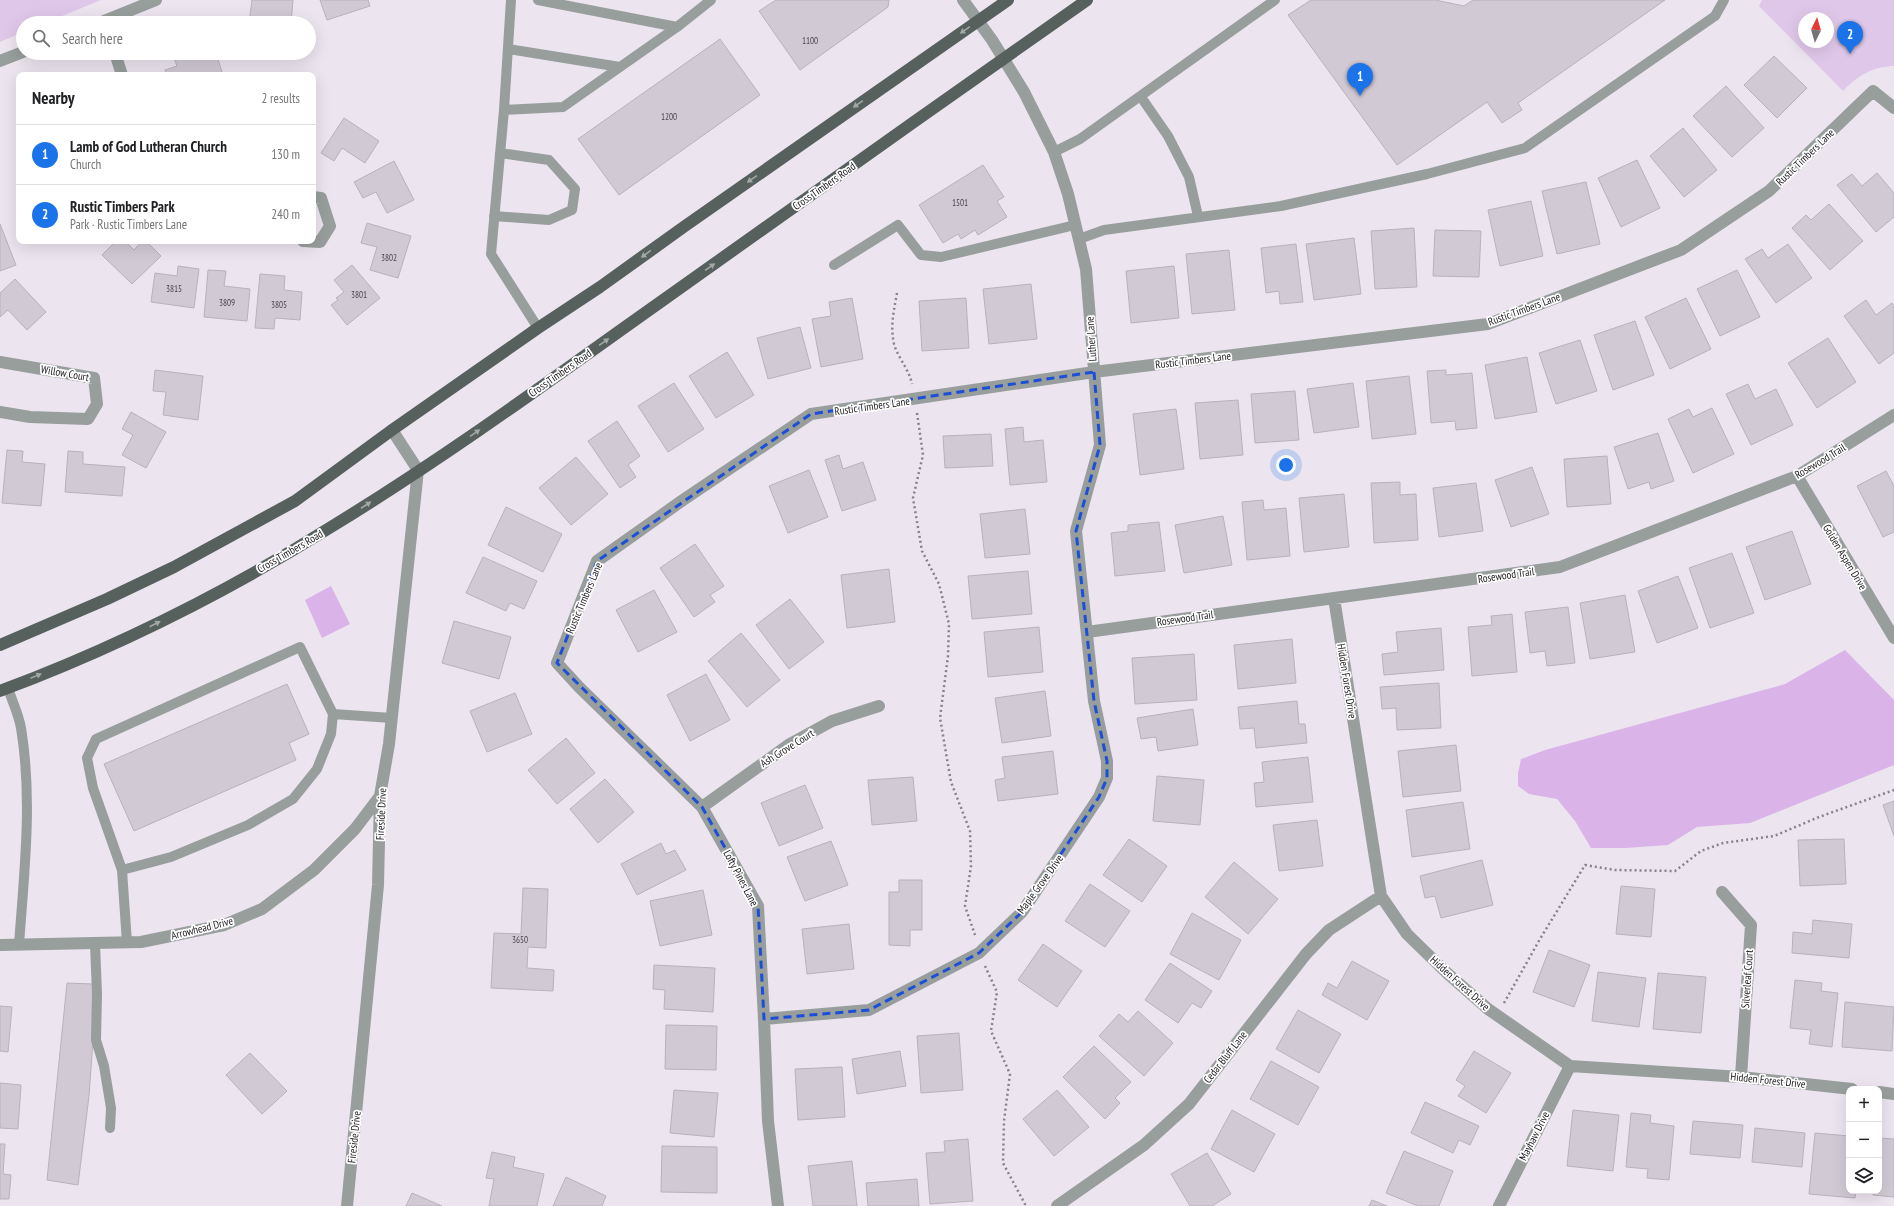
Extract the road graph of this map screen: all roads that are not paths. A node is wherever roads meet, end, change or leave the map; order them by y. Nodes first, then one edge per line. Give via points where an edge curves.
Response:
1 (156, 0) edge
2 (511, 0) edge
3 (538, 0) edge
4 (711, 0) edge
5 (963, 0) edge
6 (1008, 0) edge
7 (1087, 0) edge
8 (1275, 0) edge
9 (1724, 0) edge
10 (117, 16) edge
11 (978, 21) junction
12 (676, 27) junction
13 (508, 49) junction
14 (16, 54) edge
15 (1003, 59) junction
16 (0, 60) edge
17 (117, 60) edge
18 (620, 67) junction
19 (121, 72) edge
20 (1141, 96) junction
21 (1894, 108) edge
22 (504, 110) junction
23 (1054, 152) junction
24 (500, 153) junction
25 (316, 197) edge
26 (494, 216) junction
27 (1198, 216) junction
28 (1075, 225) junction
29 (1079, 239) junction
30 (316, 242) edge
31 (834, 265) dead end
32 (538, 328) junction
33 (0, 362) edge
34 (1094, 372) junction
35 (0, 412) edge
36 (1894, 415) edge
37 (392, 430) junction
38 (418, 470) junction
39 (1797, 476) junction
40 (1334, 598) junction
41 (1087, 632) junction
42 (1894, 638) edge
43 (0, 645) edge
44 (557, 663) joint
45 (4, 689) edge
46 (879, 706) dead end
47 (333, 714) junction
48 (392, 718) junction
49 (380, 796) junction
50 (702, 807) junction
51 (122, 870) junction
52 (1722, 892) dead end
53 (1381, 896) junction
54 (127, 943) junction
55 (95, 944) junction
56 (0, 945) edge
57 (19, 945) junction
58 (764, 1019) junction
59 (1570, 1066) junction
60 (1741, 1077) junction
61 (1846, 1088) edge
62 (1882, 1092) edge
63 (1894, 1094) edge
64 (110, 1128) dead end
65 (347, 1206) edge
66 (778, 1206) edge
67 (1057, 1206) edge
68 (1499, 1206) edge

1 - 10 street
2 - 13 lane
3 - 12 lane
4 - 12 lane
5 - 11 street, Luther Lane
6 - 11 main road
7 - 15 main road, Cross Timbers Road
8 - 20 lane
9 - 27 lane via 1715,16 1525,148 1427,174 1282,206
11 - 15 street, Luther Lane
11 -> 32 main road
12 - 18 lane
13 - 18 lane
13 - 22 lane
14 - 16 street
15 - 23 street, Luther Lane via 1024,92
38 -> 15 main road, Cross Timbers Road via 449,451
17 - 19 street
18 - 22 lane via 563,107
20 - 23 lane via 1080,139
20 - 27 lane via 1168,136 1189,177
21 - 34 street, Rustic Timbers Lane via 1873,91 1769,191 1681,250 1488,324
22 - 24 lane
23 - 28 street, Luther Lane
24 - 26 lane
24 - 26 lane via 549,160 575,189 572,210 549,220
25 - 30 street via 321,198 330,226 320,242
26 - 32 lane via 491,254
27 - 29 lane via 1104,230
28 - 29 street, Luther Lane
28 - 31 lane via 941,257 920,255 898,225
29 - 34 street, Luther Lane via 1086,269
32 - 37 main road
33 - 35 street, Willow Court via 94,378 97,404 88,419 30,417
34 - 41 street, Luther Lane via 1100,445 1076,531
34 - 44 street, Rustic Timbers Lane via 811,414 597,561
36 - 39 street, Rosewood Trail
37 - 38 street
37 - 43 main road via 295,501 174,567
45 -> 38 main road, Cross Timbers Road via 91,655 282,557
38 - 48 street, Fireside Drive
39 - 40 street, Rosewood Trail via 1560,568
39 - 42 street, Golden Aspen Drive
40 - 41 street, Rosewood Trail
40 - 53 street, Hidden Forest Drive
41 - 58 street, Maple Grove Drive via 1094,701 1107,761 1107,778 1095,803 1022,912 979,953 869,1010
44 - 50 street, Lofty Pines Lane
45 - 57 lane via 21,727 27,783 27,840
46 - 50 street, Ash Grove Court via 832,721 790,744
47 - 48 lane
47 - 51 lane via 331,734 318,769 293,799 248,824 172,857
47 - 51 lane via 300,647 96,739 87,758 93,788
48 - 49 street, Fireside Drive
49 - 54 street, Arrowhead Drive via 355,829 314,870 262,909 224,925
49 - 65 street, Fireside Drive via 378,885
50 - 58 street, Lofty Pines Lane via 758,906
51 - 54 lane
52 - 60 street, Silverleaf Court via 1751,925
53 - 59 street, Hidden Forest Drive via 1407,934 1447,973 1495,1014
53 - 67 street, Cedar Bluff Lane via 1329,930 1306,954 1189,1104 1144,1145
54 - 55 street, Arrowhead Drive
55 - 57 street, Arrowhead Drive
55 - 64 lane via 96,1040 104,1066 111,1108
56 - 57 street, Arrowhead Drive
58 - 66 street, Lofty Pines Lane via 768,1121
59 - 60 street, Hidden Forest Drive
59 - 68 street, Mayhaw Drive
60 - 61 street, Hidden Forest Drive
62 - 63 street

